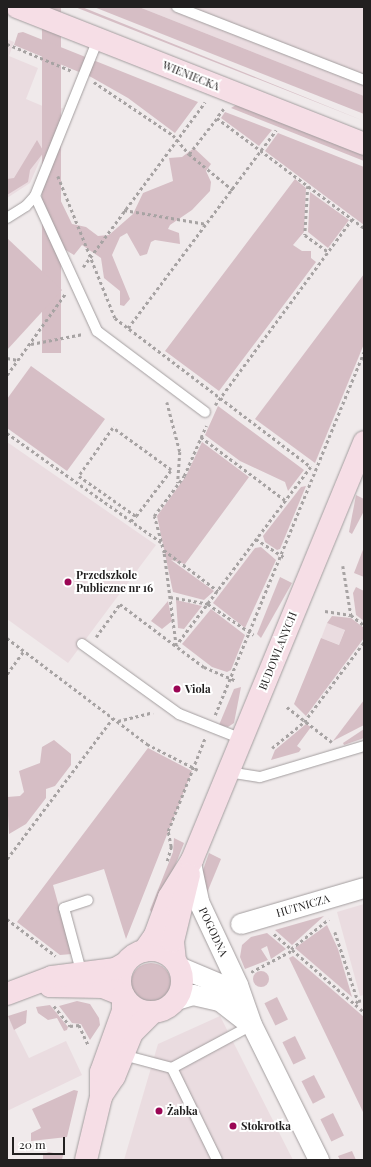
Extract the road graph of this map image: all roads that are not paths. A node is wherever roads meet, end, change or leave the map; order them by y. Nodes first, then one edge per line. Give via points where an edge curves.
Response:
1 (17, 7) edge
2 (176, 7) edge
3 (98, 39) junction
4 (364, 80) edge
5 (364, 144) edge
6 (35, 196) junction
7 (7, 218) edge
8 (209, 411) road end
9 (364, 442) edge
10 (82, 644) dead end
11 (242, 739) junction
12 (364, 746) edge
13 (228, 772) junction
14 (192, 860) junction
15 (364, 888) edge
16 (88, 900) dead end
17 (249, 922) road end
18 (144, 951) junction
19 (124, 964) junction
20 (177, 964) junction
21 (72, 966) junction
22 (32, 987) junction
23 (7, 994) edge
24 (122, 996) junction
25 (177, 1000) junction
26 (243, 1002) junction
27 (152, 1013) junction
28 (252, 1026) junction
29 (123, 1055) junction
30 (172, 1068) junction
31 (101, 1098) junction
32 (86, 1160) edge
33 (217, 1160) edge
34 (319, 1160) edge

1 - 3 street, WIENIECKA
2 - 4 lane
3 - 5 street, WIENIECKA
3 - 6 lane
6 - 7 lane
6 - 8 lane via 97,331
9 - 11 street, BUDOWLANYCH
10 - 11 lane via 178,714
11 - 13 street, BUDOWLANYCH
12 - 13 lane via 260,777
13 - 14 street, BUDOWLANYCH
14 - 18 street, BUDOWLANYCH via 169,897 155,936
14 - 20 street, BUDOWLANYCH via 172,941
14 - 26 street, POGODNA via 193,887
15 - 17 street, HUTNICZA
16 - 21 lane via 64,908
18 - 19 street
18 - 20 street via 163,952
19 - 21 street via 115,969
19 - 24 street via 119,980
20 - 25 street via 182,987
20 - 26 street via 222,986
21 - 22 street
22 - 23 street
22 - 24 street via 103,987
24 - 27 street via 134,1008
24 - 31 street via 123,1011 100,1072
25 - 27 street via 170,1007
25 - 28 street, POGODNA via 193,995 220,1001
26 - 28 street, POGODNA
27 - 29 street via 132,1033
28 - 30 lane
28 - 34 street, POGODNA
29 - 30 lane
29 - 31 street
30 - 33 lane
31 - 32 street

